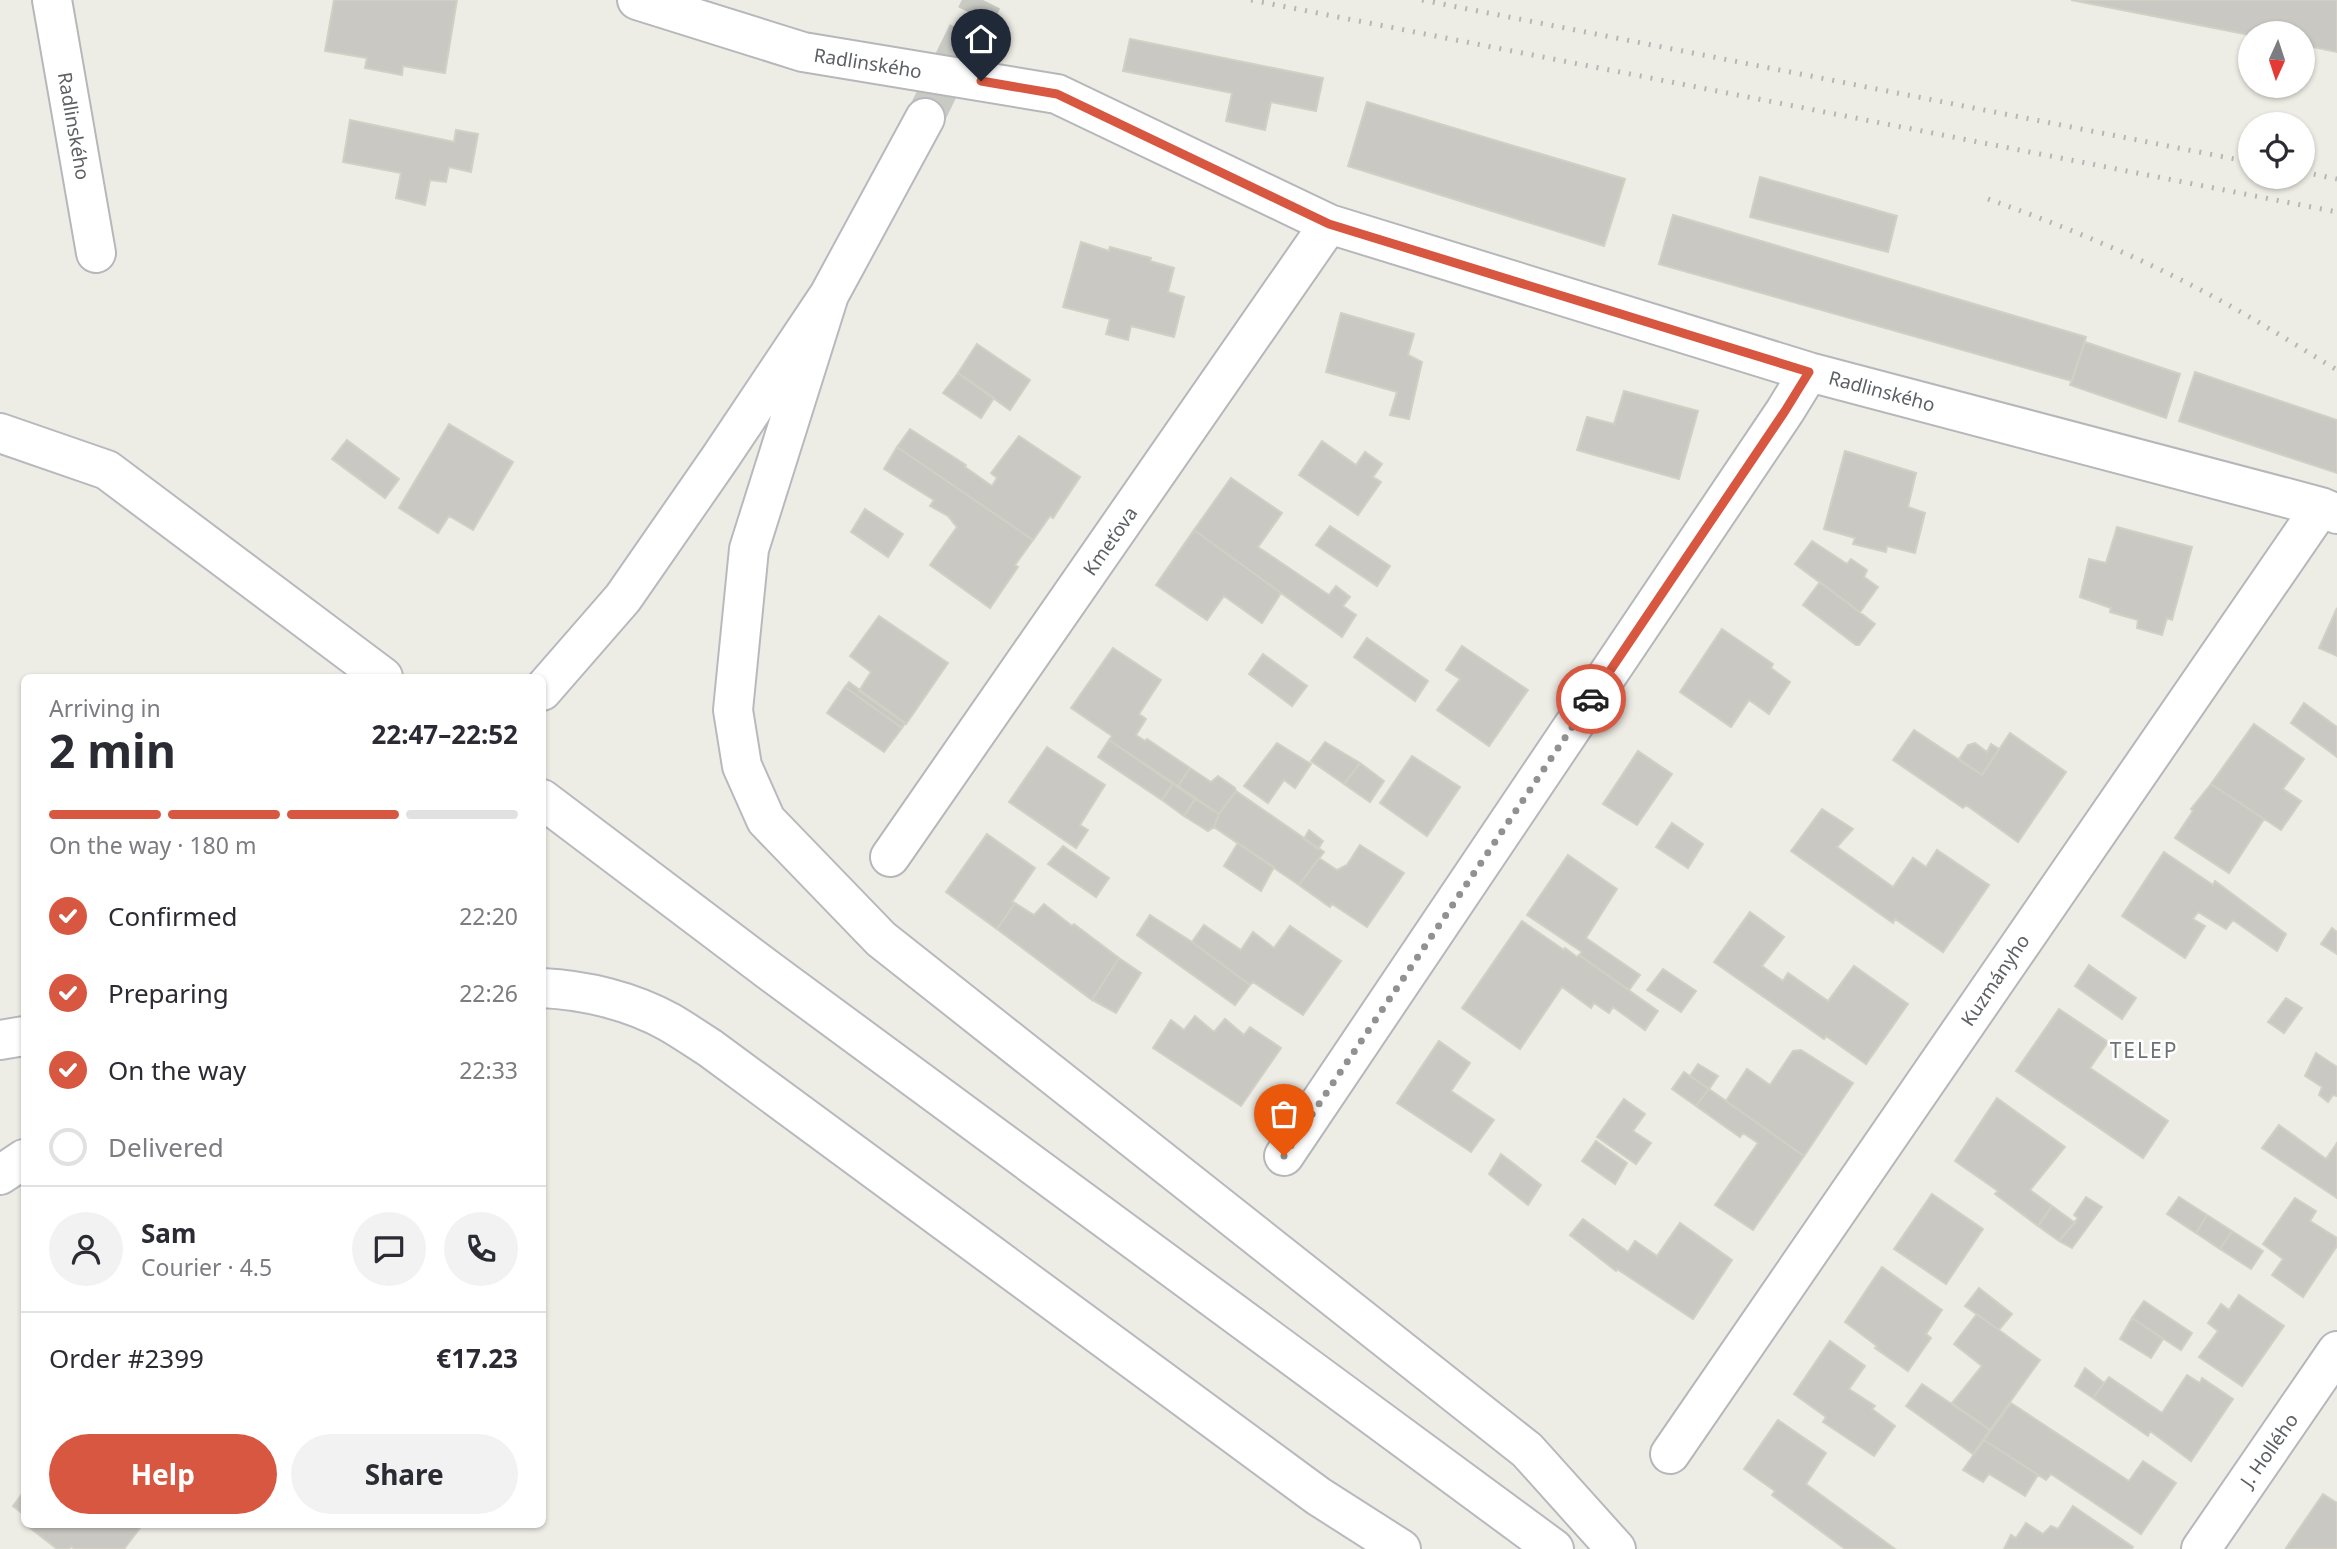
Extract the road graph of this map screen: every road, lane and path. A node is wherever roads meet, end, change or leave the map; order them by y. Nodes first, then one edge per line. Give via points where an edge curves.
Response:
1 (52, 0) edge
2 (636, 0) edge
3 (925, 118) tunnel mouth
4 (1329, 224) junction
5 (96, 253) dead end
6 (829, 295) junction
7 (1809, 372) junction
8 (0, 433) edge
9 (2329, 511) edge
10 (379, 674) edge
11 (546, 686) edge
12 (546, 802) edge
13 (890, 857) dead end
14 (546, 988) edge
15 (21, 1036) edge
16 (0, 1040) edge
17 (1284, 1156) dead end
18 (21, 1161) edge
19 (0, 1175) edge
20 (2337, 1351) edge
21 (1670, 1454) dead end
22 (1401, 1549) edge
23 (1554, 1549) edge
24 (1616, 1549) edge
25 (2201, 1549) edge

1 - 5 main road, Radlinského
2 - 4 main road, Radlinského via 803,52 1057,94
3 - 6 main road
4 - 7 main road, Radlinského
4 - 13 main road, Kmeťova
6 - 11 main road via 623,598
6 - 24 main road via 749,549 733,710 742,766 766,820 881,939 1527,1450
7 - 9 main road, Radlinského
7 - 17 main road
8 - 10 main road via 107,470
9 - 21 main road, Kuzmányho
12 - 23 main road
14 - 22 main road via 629,1004 710,1048 1318,1496
15 - 16 main road
18 - 19 main road
20 - 25 main road, J. Hollého

